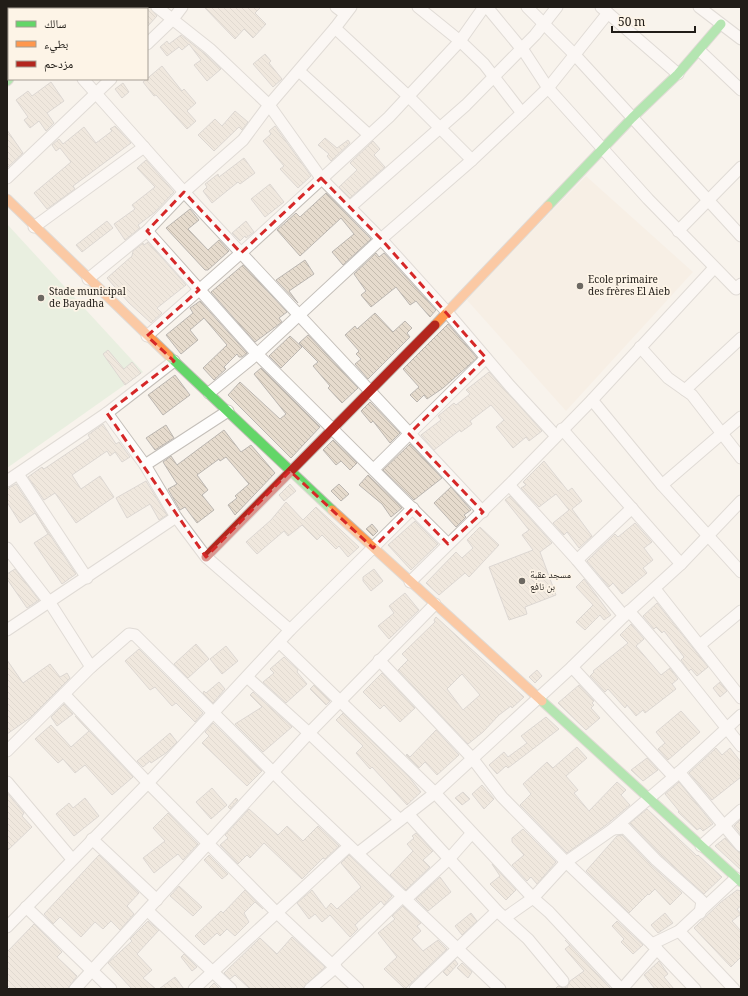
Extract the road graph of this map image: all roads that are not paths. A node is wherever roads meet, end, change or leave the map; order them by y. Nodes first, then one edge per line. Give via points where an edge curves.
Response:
1 (157, 7) edge
2 (182, 7) edge
3 (336, 7) edge
4 (418, 7) edge
5 (485, 7) edge
6 (527, 7) edge
7 (557, 7) edge
8 (699, 7) edge
9 (348, 10) edge
10 (604, 10) edge
11 (173, 19) junction
12 (544, 24) junction
13 (721, 24) junction
14 (336, 28) junction
15 (741, 39) edge
16 (460, 41) junction
17 (148, 43) edge
18 (520, 48) junction
19 (700, 51) junction
20 (574, 54) junction
21 (299, 72) junction
22 (678, 74) junction
23 (494, 75) junction
24 (84, 80) edge
25 (110, 80) edge
26 (548, 88) junction
27 (741, 90) edge
28 (96, 93) junction
29 (408, 96) junction
30 (269, 105) junction
31 (522, 113) junction
32 (632, 118) junction
33 (438, 128) junction
34 (369, 135) junction
35 (144, 147) junction
36 (603, 148) junction
37 (472, 160) junction
38 (740, 171) edge
39 (7, 178) edge
40 (321, 178) junction
41 (184, 192) junction
42 (7, 199) edge
43 (709, 200) junction
44 (350, 208) junction
45 (34, 226) junction
46 (147, 231) junction
47 (678, 231) junction
48 (741, 236) edge
49 (381, 239) junction
50 (241, 253) junction
51 (714, 268) junction
52 (88, 280) junction
53 (739, 289) edge
54 (198, 290) junction
55 (447, 312) junction
56 (299, 314) junction
57 (147, 336) junction
58 (741, 338) edge
59 (640, 347) junction
60 (258, 354) junction
61 (486, 358) junction
62 (174, 361) junction
63 (369, 390) junction
64 (685, 390) junction
65 (210, 393) junction
66 (592, 400) junction
67 (228, 411) junction
68 (107, 413) junction
69 (741, 416) edge
70 (333, 428) junction
71 (559, 433) junction
72 (409, 434) junction
73 (722, 434) junction
74 (741, 458) edge
75 (145, 465) junction
76 (374, 469) junction
77 (290, 471) junction
78 (18, 474) junction
79 (7, 481) edge
80 (509, 485) junction
81 (662, 485) junction
82 (741, 501) edge
83 (413, 508) junction
84 (632, 508) junction
85 (483, 512) junction
86 (176, 517) junction
87 (708, 536) junction
88 (448, 544) junction
89 (7, 548) edge
90 (373, 548) junction
91 (206, 557) junction
92 (11, 560) edge
93 (577, 560) junction
94 (681, 564) junction
95 (741, 572) edge
96 (87, 578) junction
97 (410, 582) junction
98 (655, 589) junction
99 (50, 603) junction
100 (434, 604) junction
101 (741, 611) edge
102 (626, 614) junction
103 (7, 630) edge
104 (290, 630) junction
105 (279, 642) junction
106 (700, 645) junction
107 (379, 660) junction
108 (91, 667) junction
109 (572, 667) junction
110 (247, 677) junction
111 (64, 694) junction
112 (538, 698) junction
113 (741, 698) edge
114 (340, 701) junction
115 (212, 714) junction
116 (741, 714) edge
117 (726, 728) junction
118 (309, 733) junction
119 (9, 745) edge
120 (741, 746) edge
121 (472, 758) junction
122 (272, 772) junction
123 (676, 775) junction
124 (7, 782) edge
125 (148, 783) junction
126 (435, 792) junction
127 (648, 798) junction
128 (741, 810) edge
129 (404, 817) junction
130 (723, 826) junction
131 (613, 829) junction
132 (472, 833) junction
133 (92, 839) junction
134 (207, 843) junction
135 (701, 846) junction
136 (741, 846) edge
137 (354, 850) junction
138 (72, 859) junction
139 (449, 859) junction
140 (566, 862) junction
141 (738, 880) edge
142 (404, 898) junction
143 (533, 898) junction
144 (157, 900) junction
145 (26, 907) junction
146 (148, 911) junction
147 (276, 912) junction
148 (700, 913) junction
149 (502, 914) junction
150 (8, 923) edge
151 (679, 931) junction
152 (655, 946) junction
153 (456, 949) junction
154 (334, 965) junction
155 (92, 970) junction
156 (212, 971) junction
157 (563, 981) dead end
158 (75, 989) edge
159 (111, 989) edge
160 (194, 989) edge
161 (231, 989) edge
162 (310, 989) edge
163 (358, 989) edge
164 (415, 989) edge
165 (500, 989) edge
166 (621, 989) edge
167 (695, 989) edge
168 (734, 989) edge

1 - 11 street
2 - 11 street
3 - 9 street
4 - 16 street
5 - 16 street
5 - 18 street
6 - 12 street
7 - 12 street
8 - 13 street
9 - 14 street
10 - 20 street
10 - 22 street
11 - 17 street
11 - 30 street via 210,49
12 - 18 street
12 - 20 street
13 - 15 street
13 - 19 main road
14 - 21 street
14 - 29 street
16 - 23 street
16 - 29 street
18 - 23 street
18 - 26 street
19 - 22 main road
19 - 27 street
20 - 26 street
20 - 32 street
21 - 30 street
21 - 34 street
22 - 32 main road
23 - 31 street
23 - 33 street via 466,105
24 - 28 street
25 - 28 street
26 - 31 street
26 - 36 street
28 - 35 street
28 - 39 street
29 - 33 street
29 - 34 street
30 - 40 street
30 - 41 street via 242,140
31 - 37 street
32 - 36 main road
32 - 43 street
33 - 37 street
33 - 44 street
34 - 40 street
35 - 41 street
35 - 45 street
36 - 47 street
36 - 55 main road
37 - 49 street
38 - 43 street
40 - 44 street
40 - 50 street
41 - 46 street
41 - 50 street
42 - 45 main road
43 - 47 street
43 - 48 street
44 - 49 street
45 - 52 main road
46 - 52 street
46 - 54 street
47 - 51 street
49 - 55 street
49 - 56 street
50 - 54 street
50 - 56 street
51 - 53 street
51 - 59 street
52 - 57 main road
54 - 57 street
54 - 60 street
55 - 61 street
55 - 63 main road
56 - 60 street
56 - 63 street
57 - 62 main road
58 - 64 street
59 - 64 street via 668,378
59 - 66 street
60 - 65 street
60 - 70 street
61 - 71 street
61 - 72 street
62 - 65 main road
62 - 68 street
63 - 70 main road
63 - 72 street
64 - 73 street via 692,395
65 - 67 main road
66 - 71 street
66 - 81 street
67 - 75 street
67 - 77 main road
68 - 75 street
68 - 78 street
69 - 73 street
70 - 76 street
70 - 77 main road
71 - 80 street
71 - 84 street
72 - 76 street
72 - 85 street
73 - 74 street
73 - 81 street
75 - 86 street
76 - 83 street
77 - 90 main road
77 - 91 main road
78 - 79 street
78 - 96 street
80 - 85 street
80 - 93 street
81 - 87 street
82 - 87 street
83 - 88 street
83 - 90 street
84 - 93 street
84 - 94 street
85 - 88 street
86 - 91 street
86 - 96 street
87 - 94 street
87 - 95 street
88 - 97 street
89 - 92 street
90 - 97 main road
90 - 104 street
91 - 104 street
92 - 99 street
93 - 102 street
94 - 98 street
96 - 99 street
97 - 100 main road
98 - 102 street
98 - 106 street
99 - 103 street
99 - 108 street
100 - 107 street
100 - 112 main road
101 - 106 street
102 - 109 street
102 - 117 street via 676,664
104 - 105 street
105 - 110 street
105 - 114 street
106 - 113 street
107 - 114 street
107 - 121 street
108 - 111 street
108 - 115 street via 129,634 135,635
109 - 112 street
109 - 123 street
110 - 115 street
110 - 118 street
111 - 119 street
111 - 125 street
112 - 121 street
112 - 127 main road
114 - 118 street
114 - 126 street
115 - 122 street
115 - 125 street
116 - 117 street
117 - 120 street
117 - 123 street
118 - 122 street
118 - 129 street
121 - 126 street
121 - 140 street via 502,797
122 - 134 street
122 - 137 street
123 - 127 street
123 - 130 street
124 - 138 street
125 - 133 street
125 - 134 street
126 - 129 street
126 - 132 street
127 - 131 street
127 - 135 main road
128 - 130 street
129 - 137 street
129 - 139 street
130 - 135 street
130 - 136 street
131 - 140 street
131 - 148 street via 625,828 702,901
132 - 139 street
132 - 143 street
133 - 138 street
133 - 144 street
134 - 144 street
134 - 147 street
135 - 141 main road
137 - 142 street
137 - 147 street
138 - 145 street
139 - 142 street
139 - 149 street
140 - 143 street
140 - 152 street
141 - 148 street
142 - 153 street
142 - 154 street
143 - 149 street
143 - 166 street
144 - 146 street
145 - 150 street
145 - 155 street
146 - 155 street
146 - 156 street
147 - 154 street
147 - 156 street
148 - 151 street
149 - 153 street
149 - 157 street via 528,939
151 - 152 street
151 - 168 street
152 - 166 street
152 - 167 street
153 - 164 street
153 - 165 street
154 - 162 street
154 - 163 street
155 - 158 street
155 - 159 street
156 - 160 street
156 - 161 street

